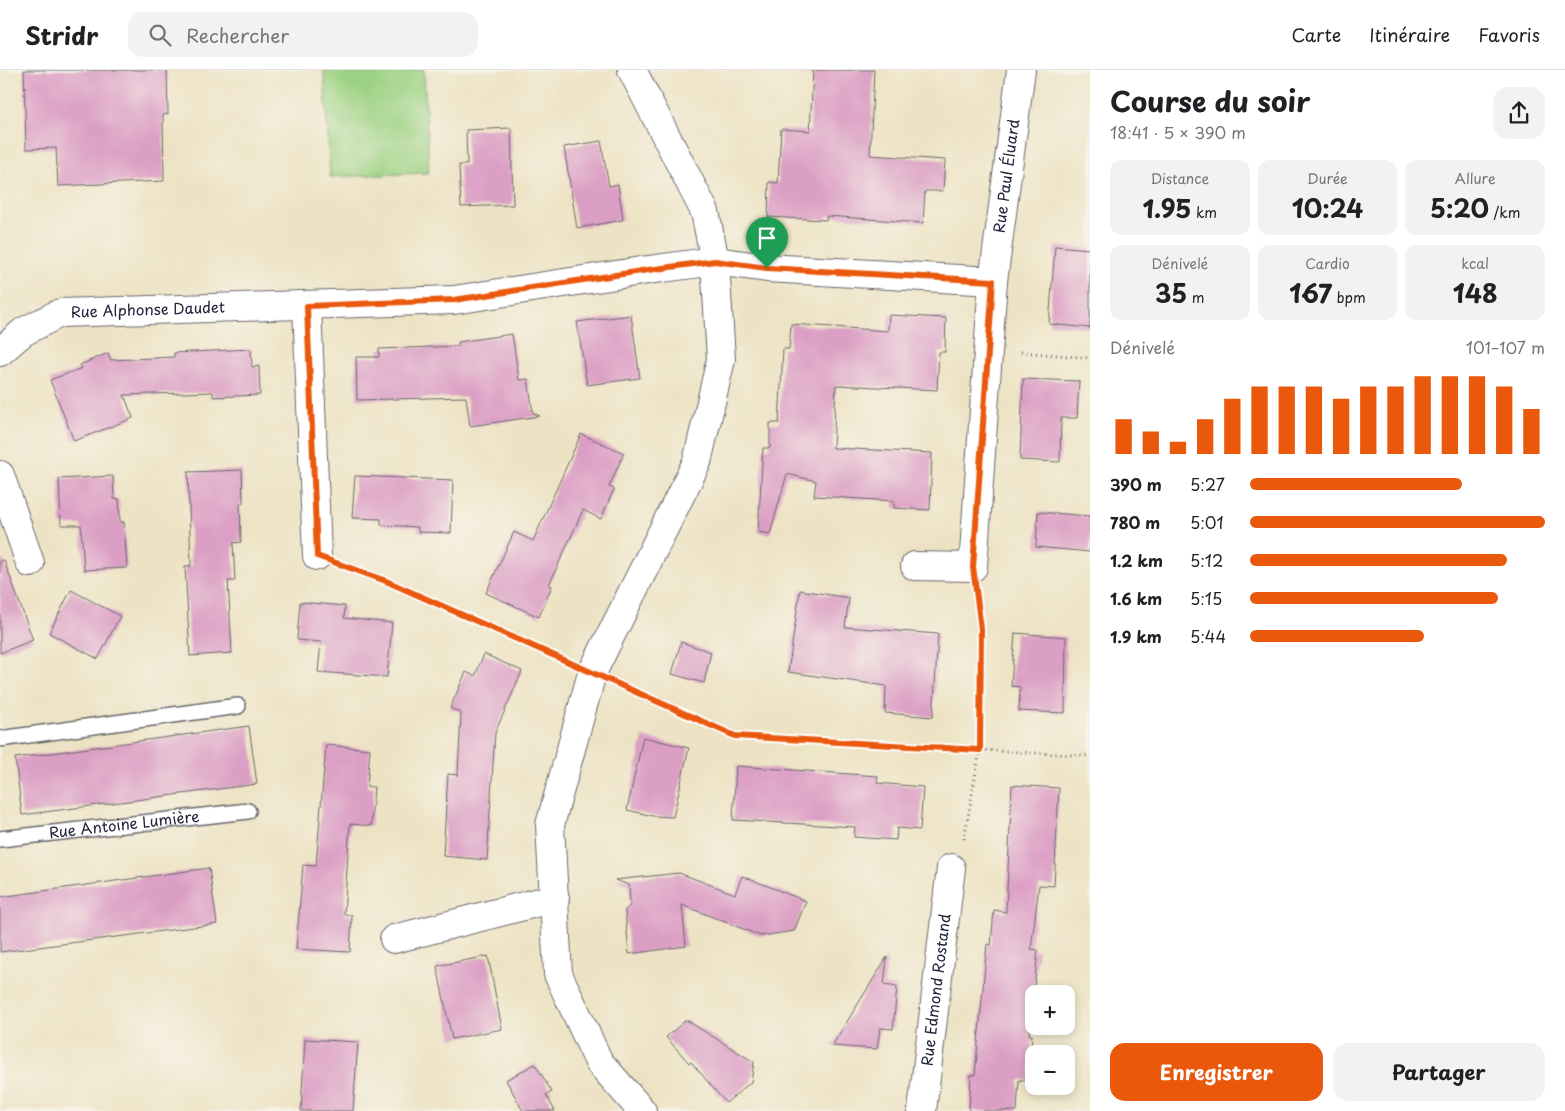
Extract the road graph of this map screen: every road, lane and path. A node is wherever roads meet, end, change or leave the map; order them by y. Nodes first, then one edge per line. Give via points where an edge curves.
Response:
1 (632, 70) edge
2 (1021, 70) edge
3 (715, 261) junction
4 (993, 281) junction
5 (307, 306) junction
6 (0, 352) edge
7 (1029, 353) dead end
8 (1090, 358) edge
9 (0, 475) edge
10 (317, 556) joint
11 (30, 562) dead end
12 (915, 566) dead end
13 (973, 567) junction
14 (592, 672) junction
15 (238, 706) dead end
16 (0, 739) edge
17 (980, 750) junction
18 (1090, 756) edge
19 (248, 810) dead end
20 (0, 839) edge
21 (951, 868) joint
22 (555, 898) junction
23 (394, 939) dead end
24 (642, 1111) edge
25 (922, 1111) edge

1 - 3 street via 705,212
2 - 4 street, Rue Paul Éluard
3 - 4 street via 767,268
3 - 5 street, Rue Alphonse Daudet via 454,300
3 - 14 street via 721,359 697,462
4 - 13 street, Rue Paul Éluard
5 - 6 street, Rue Alphonse Daudet via 60,313 23,332
5 - 10 street
7 - 8 path
9 - 11 street
10 - 14 path via 386,581
12 - 13 street
13 - 17 path via 981,629
14 - 17 path via 735,736
14 - 22 street via 550,825
15 - 16 lane
17 - 18 path
17 - 21 path via 962,844
19 - 20 lane, Rue Antoine Lumière
21 - 25 street, Rue Edmond Rostand
22 - 23 street
22 - 24 street via 558,974 599,1062

